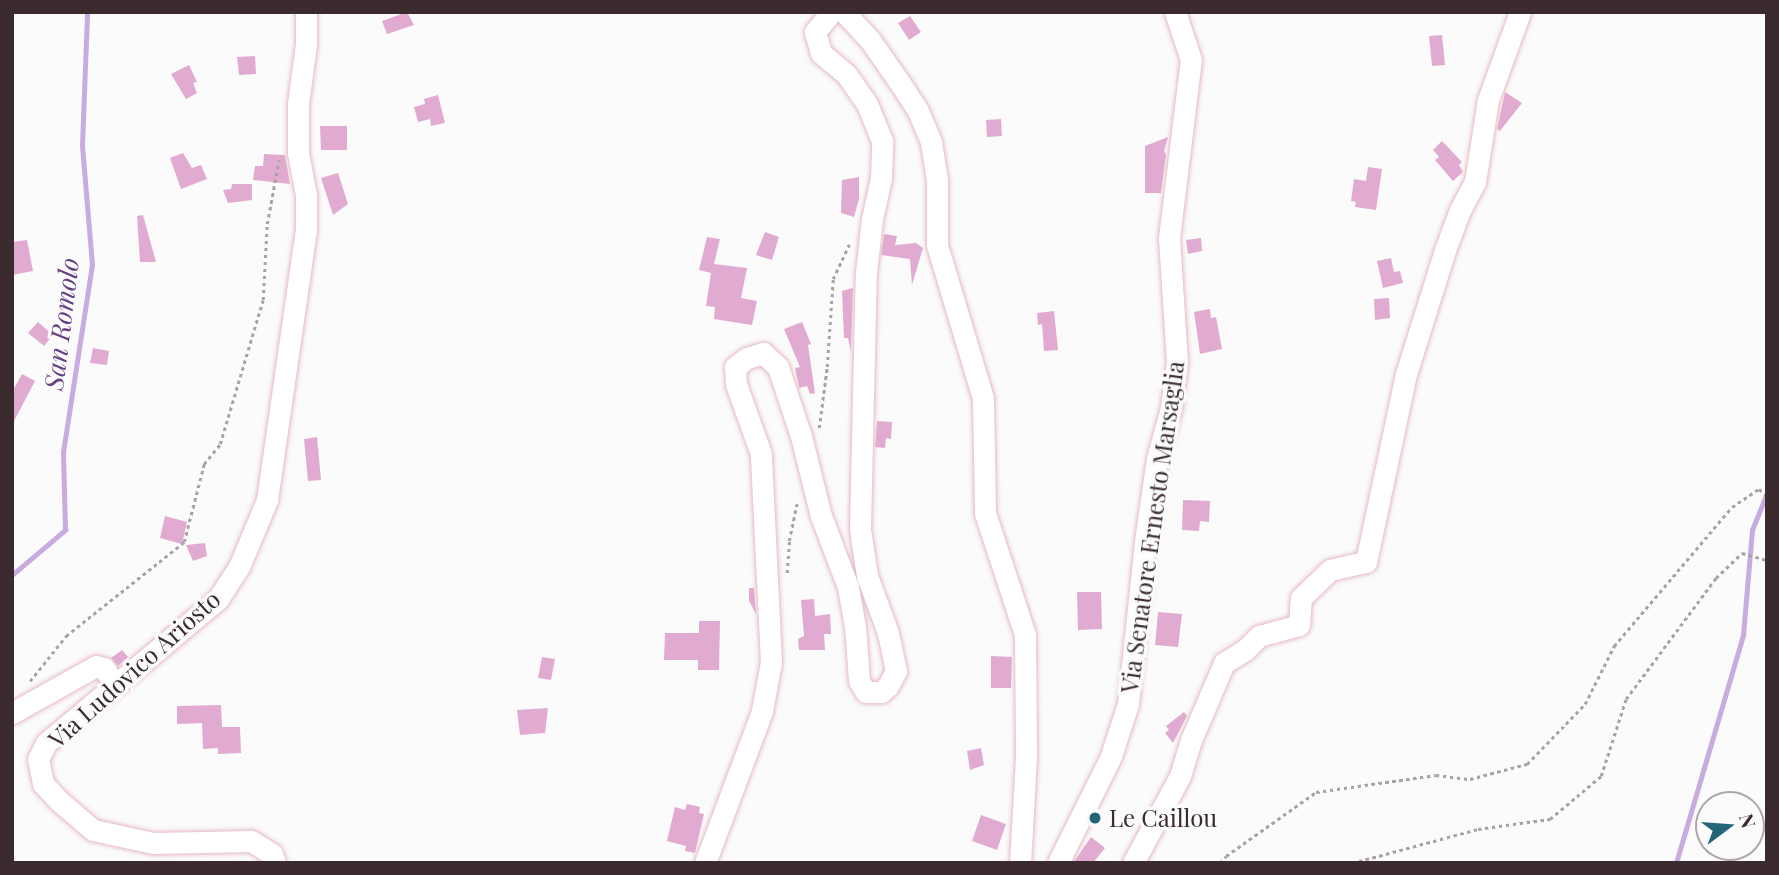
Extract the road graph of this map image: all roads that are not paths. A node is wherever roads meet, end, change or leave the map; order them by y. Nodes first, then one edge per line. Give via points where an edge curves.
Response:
1 (306, 12) edge
2 (831, 12) edge
3 (844, 12) edge
4 (1175, 12) edge
5 (1520, 12) edge
6 (115, 685) junction
7 (12, 713) edge
8 (275, 863) edge
9 (705, 863) edge
10 (1020, 863) edge
11 (1058, 863) edge
12 (1133, 863) edge

1 - 6 street, Via Ludovico Ariosto via 298,104 306,230 267,500 239,567 218,599
2 - 9 street via 815,32 821,53 847,75 867,104 882,141 866,273 860,529 867,576 896,671 881,692 866,692 859,681 848,587 821,516 778,367 763,353 747,358 735,367 736,384 761,454 771,662 762,710
3 - 10 street via 900,83 931,142 937,180 937,245 983,398 985,513 1025,635 1026,757
4 - 11 street, Via Senatore Ernesto Marsaglia via 1191,60 1169,238 1177,362 1147,528 1128,704 1111,756
5 - 12 street via 1490,90 1475,182 1445,250 1406,374 1366,562 1330,570 1301,598 1299,625 1259,636 1224,663 1180,776
6 - 7 street via 104,668 96,666
6 - 8 street, Via Ludovico Ariosto via 46,743 38,759 44,783 59,801 93,830 119,838 153,843 251,841 272,854

